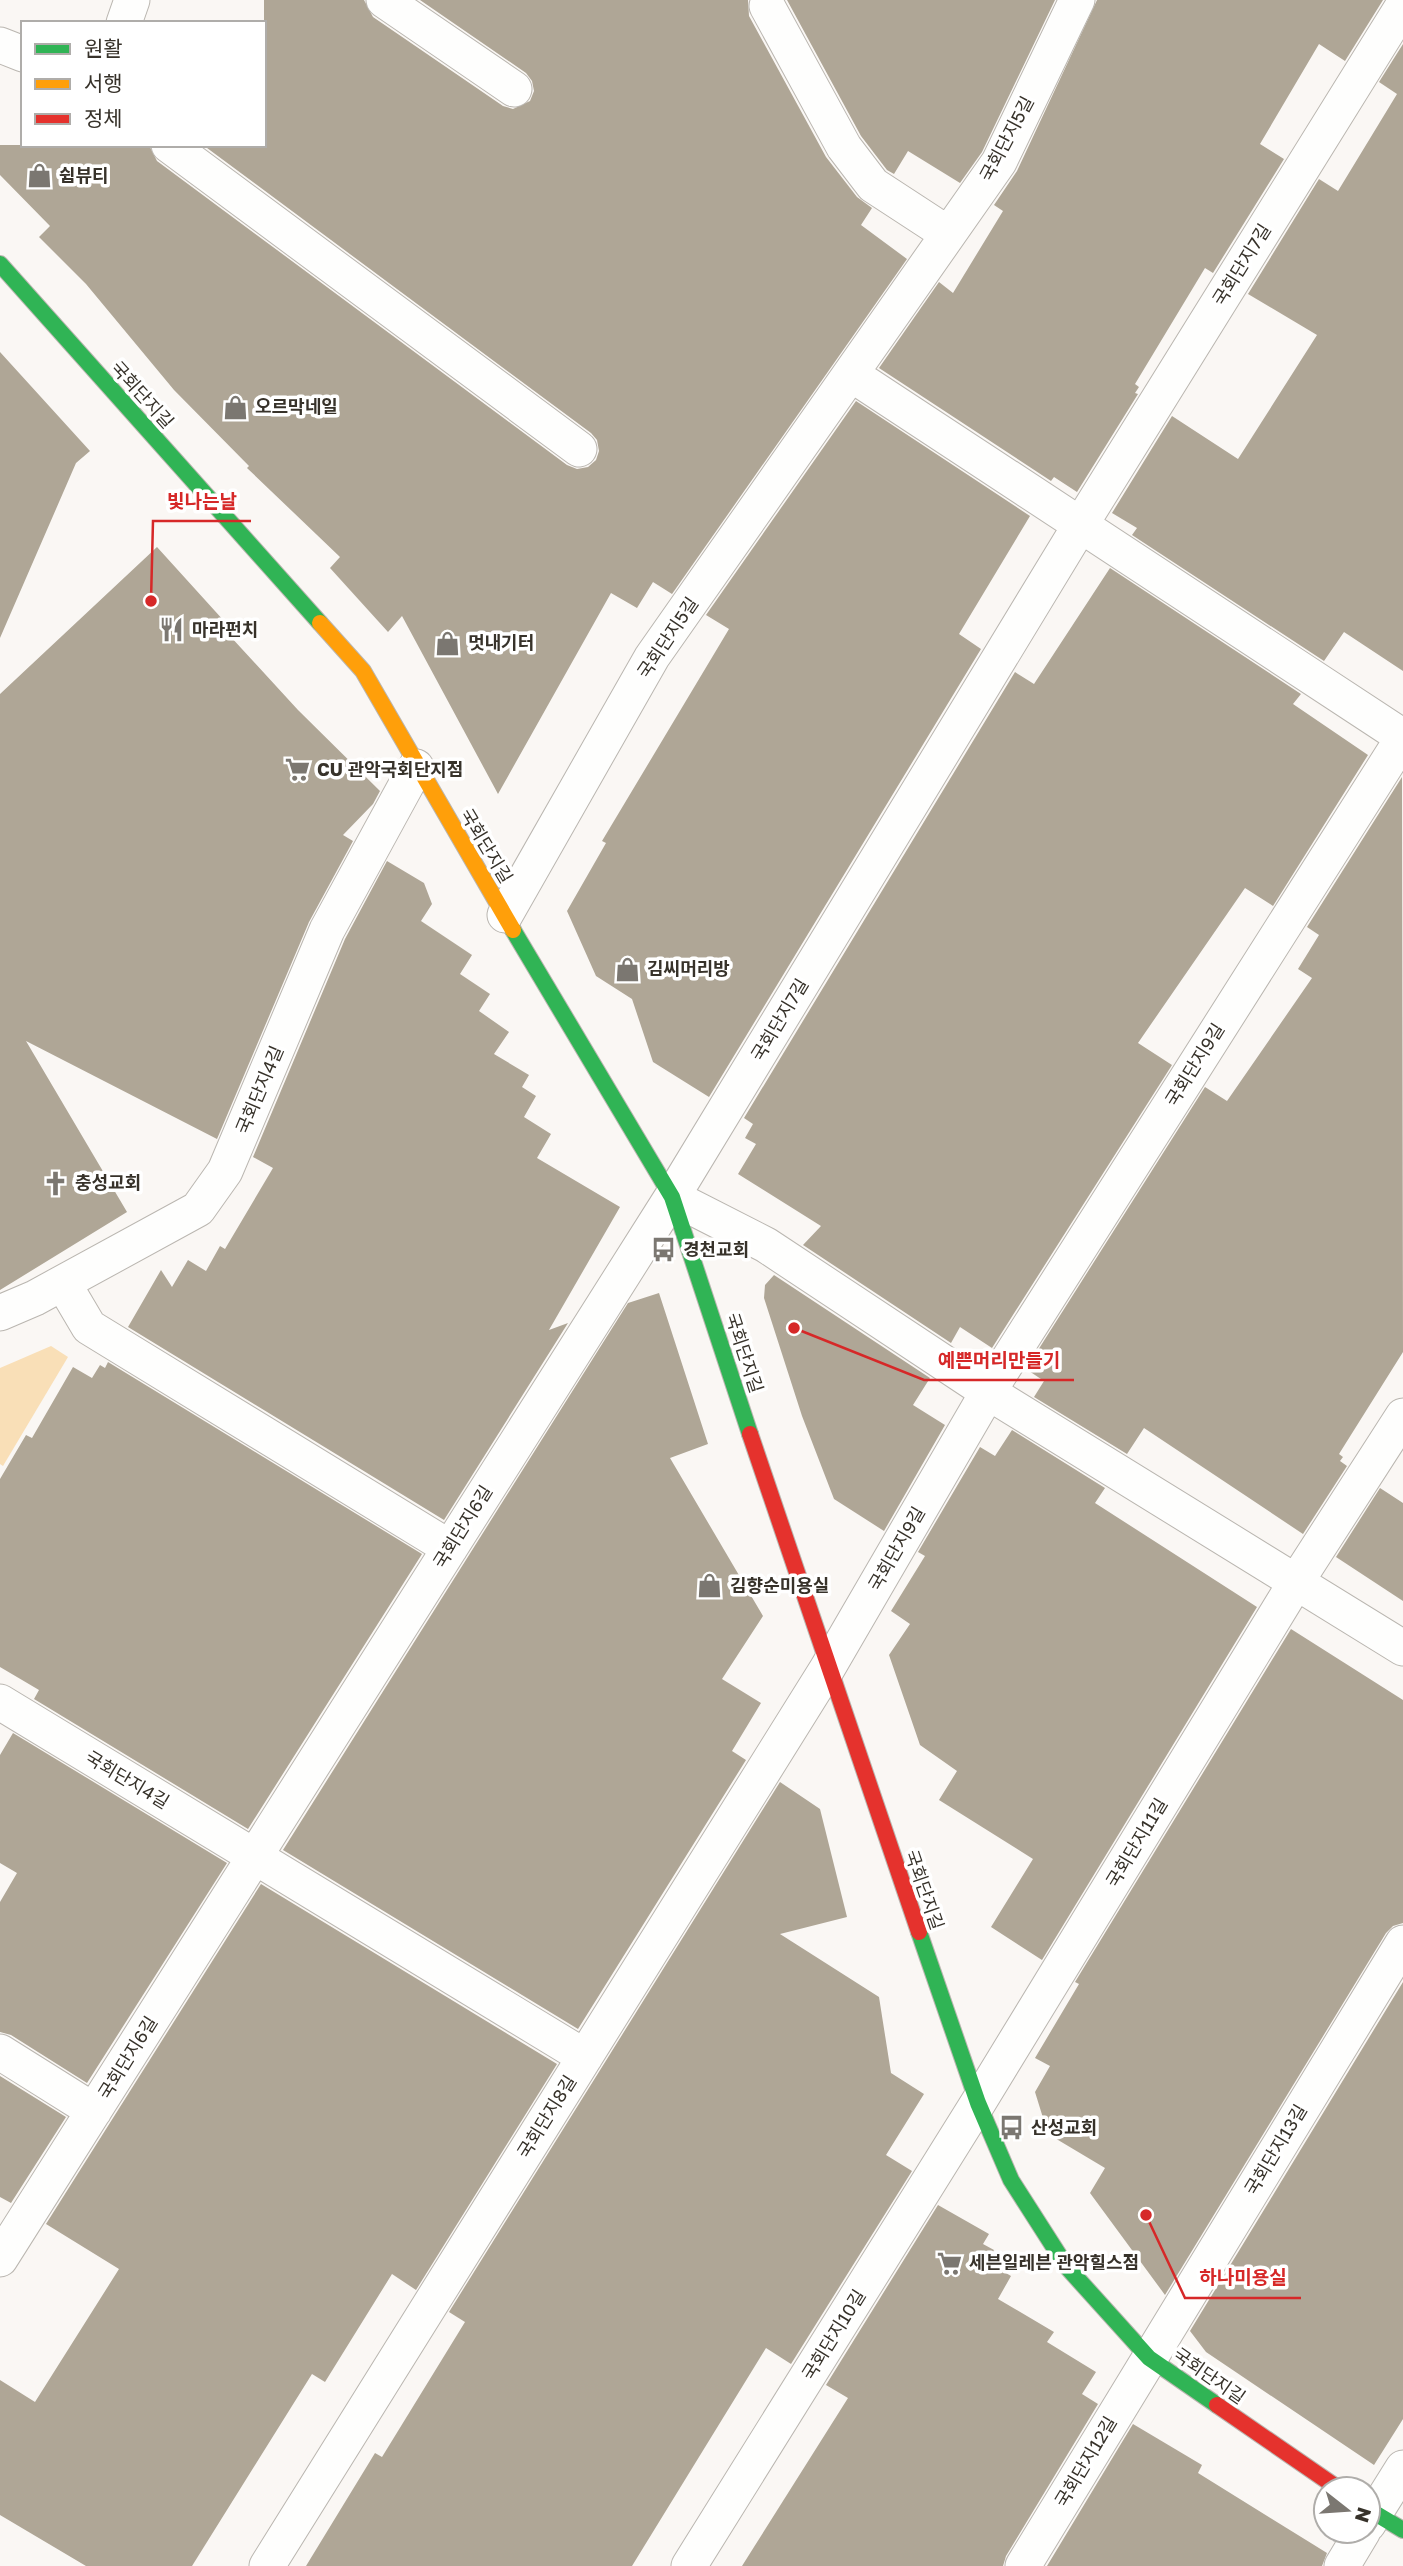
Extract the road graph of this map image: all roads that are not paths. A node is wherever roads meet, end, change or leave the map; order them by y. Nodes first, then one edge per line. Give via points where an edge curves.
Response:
1 (132, 0) edge
2 (384, 0) edge
3 (1077, 0) edge
4 (767, 6) dead end
5 (1403, 6) edge
6 (125, 21) edge
7 (0, 45) edge
8 (21, 53) edge
9 (514, 89) dead end
10 (172, 147) edge
11 (948, 234) junction
12 (0, 264) edge
13 (850, 374) junction
14 (579, 449) dead end
15 (1081, 524) junction
16 (1403, 737) edge
17 (416, 767) junction
18 (505, 915) junction
19 (672, 1197) junction
20 (63, 1283) junction
21 (0, 1313) edge
22 (988, 1392) junction
23 (1403, 1416) edge
24 (450, 1548) junction
25 (1296, 1582) junction
26 (1403, 1648) edge
27 (827, 1669) junction
28 (0, 1702) edge
29 (255, 1857) junction
30 (1403, 1943) edge
31 (0, 2052) edge
32 (585, 2057) junction
33 (978, 2103) junction
34 (94, 2111) junction
35 (0, 2259) edge
36 (1149, 2358) junction
37 (1403, 2468) edge
38 (1319, 2475) edge
39 (1382, 2508) edge
40 (1357, 2545) edge
41 (267, 2566) edge
42 (690, 2566) edge
43 (1023, 2566) edge
44 (1342, 2566) edge

1 - 6 lane
2 - 9 lane
3 - 11 lane, 국회단지5길 via 999,162
4 - 11 lane via 844,148 873,185
5 - 15 lane, 국회단지7길
7 - 8 lane
10 - 14 lane
11 - 13 lane, 국회단지5길
12 - 17 street, 국회단지길 via 363,671
13 - 15 lane
13 - 18 lane, 국회단지5길 via 652,657
15 - 16 lane
15 - 19 lane, 국회단지7길
16 - 22 lane, 국회단지9길
17 - 18 street, 국회단지길
17 - 20 lane, 국회단지4길 via 327,930 225,1171 198,1209
18 - 19 street, 국회단지길
19 - 22 lane via 766,1245
19 - 24 lane, 국회단지6길
19 - 27 street, 국회단지길
20 - 21 lane, 국회단지4길
20 - 24 lane via 89,1327
22 - 25 lane
22 - 27 lane, 국회단지9길
23 - 25 lane, 국회단지11길
24 - 29 lane, 국회단지6길
25 - 26 lane
25 - 33 lane, 국회단지11길
27 - 32 lane, 국회단지8길
27 - 33 street, 국회단지길
28 - 29 lane, 국회단지4길
29 - 32 lane
29 - 34 lane, 국회단지6길
30 - 36 lane, 국회단지13길
31 - 34 lane
32 - 41 lane, 국회단지8길
33 - 36 street, 국회단지길 via 1011,2180 1066,2266
33 - 42 lane, 국회단지10길
34 - 35 lane, 국회단지6길
36 - 38 street, 국회단지길
36 - 43 lane, 국회단지12길
37 - 39 lane
40 - 44 lane

